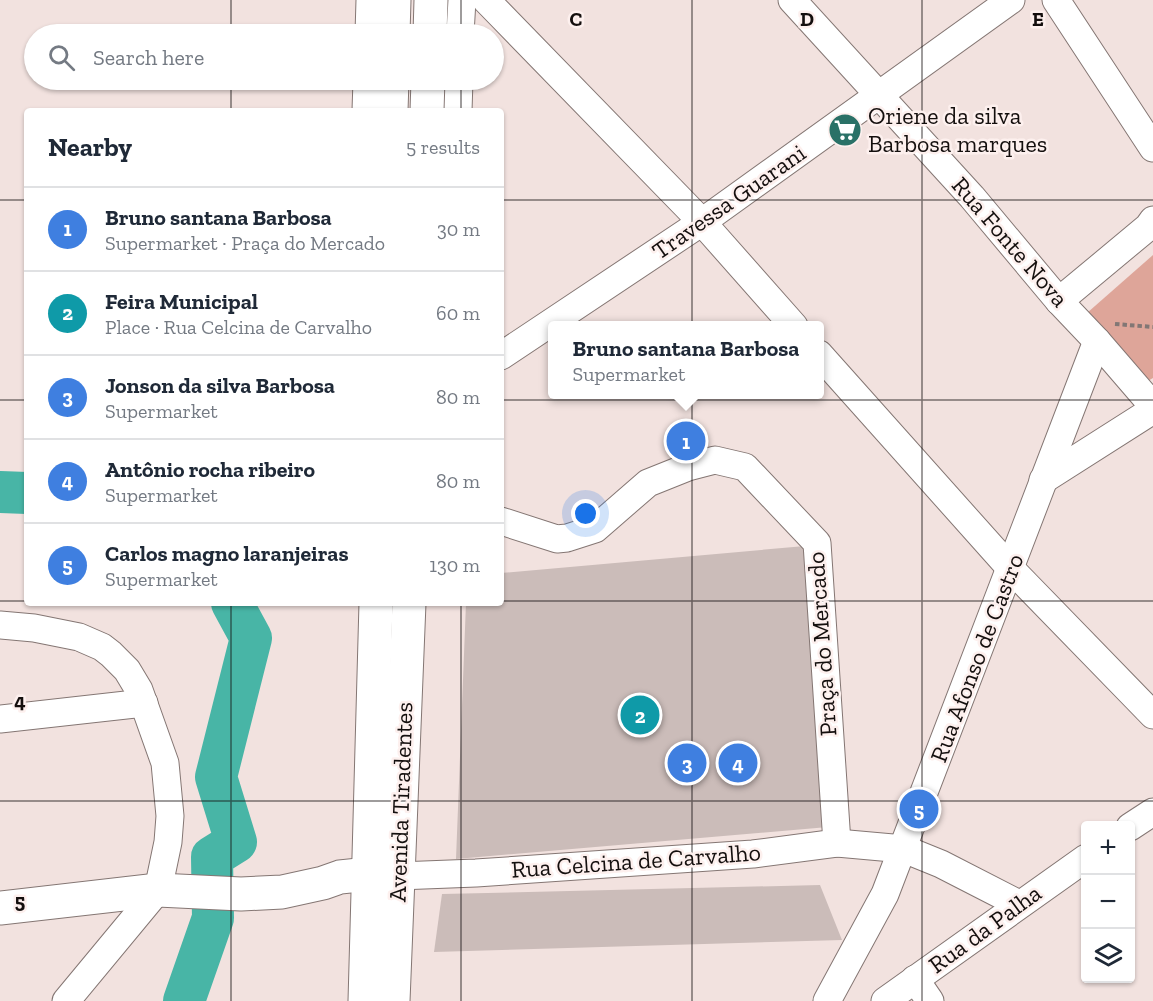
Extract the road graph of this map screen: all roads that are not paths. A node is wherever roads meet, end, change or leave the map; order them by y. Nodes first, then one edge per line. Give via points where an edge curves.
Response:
1 (370, 0) edge
2 (394, 0) edge
3 (431, 0) edge
4 (462, 0) edge
5 (486, 0) edge
6 (792, 0) edge
7 (1011, 0) edge
8 (1056, 0) edge
9 (369, 24) edge
10 (393, 24) edge
11 (430, 24) edge
12 (461, 24) edge
13 (367, 90) edge
14 (392, 90) edge
15 (428, 90) edge
16 (459, 90) edge
17 (879, 95) junction
18 (366, 108) edge
19 (391, 108) edge
20 (427, 108) edge
21 (458, 108) edge
22 (1153, 148) edge
23 (1153, 220) edge
24 (702, 222) junction
25 (1059, 301) junction
26 (554, 321) edge
27 (790, 321) edge
28 (548, 325) edge
29 (1097, 341) junction
30 (504, 354) edge
31 (824, 360) edge
32 (1153, 408) edge
33 (1043, 480) junction
34 (504, 522) edge
35 (1011, 569) junction
36 (376, 606) edge
37 (409, 606) edge
38 (0, 625) edge
39 (144, 703) junction
40 (1153, 715) edge
41 (0, 719) edge
42 (1153, 812) edge
43 (1135, 824) edge
44 (837, 843) junction
45 (904, 849) junction
46 (1081, 861) edge
47 (383, 875) junction
48 (158, 890) junction
49 (1019, 904) junction
50 (0, 908) edge
51 (922, 990) edge
52 (66, 1001) edge
53 (365, 1001) edge
54 (393, 1001) edge
55 (827, 1001) edge
56 (885, 1001) edge

1 - 9 street
2 - 10 main road
3 - 11 main road
4 - 12 street
5 - 24 street
6 - 17 street, Rua Fonte Nova
7 - 17 street, Travessa Guarani
8 - 22 street
13 - 18 street
14 - 19 main road
15 - 20 main road
16 - 21 street
17 - 24 street, Travessa Guarani
17 - 25 street, Rua Fonte Nova
23 - 25 street
24 - 26 street, Travessa Guarani
24 - 27 street
25 - 29 street, Rua Fonte Nova
28 - 30 street, Travessa Guarani
29 - 32 street, Rua Fonte Nova
29 - 33 street, Rua Afonso de Castro
31 - 35 street
32 - 33 street
33 - 35 street, Rua Afonso de Castro
34 - 44 street, Praça do Mercado via 557,539 567,538 595,529 648,483 688,467 715,460 745,467 817,543
35 - 40 street
35 - 45 street, Rua Afonso de Castro
36 - 47 main road
37 - 47 main road, Avenida Tiradentes
38 - 39 street via 79,637 102,647 127,670
39 - 41 street
39 - 48 street via 165,763 170,816
42 - 43 street
44 - 45 street, Rua Celcina de Carvalho
44 - 47 street, Rua Celcina de Carvalho via 753,854 476,873
45 - 49 street, Rua Celcina de Carvalho
45 - 55 street, Rua Afonso de Castro via 885,894
46 - 49 street, Rua da Palha
47 - 48 main road, Rua Celcina de Carvalho via 340,877 282,891 241,894
47 - 53 main road
47 - 54 main road, Avenida Tiradentes
48 - 50 main road, Rua Celcina de Carvalho
48 - 52 street
49 - 51 street, Rua da Palha
51 - 56 street, Rua da Palha

